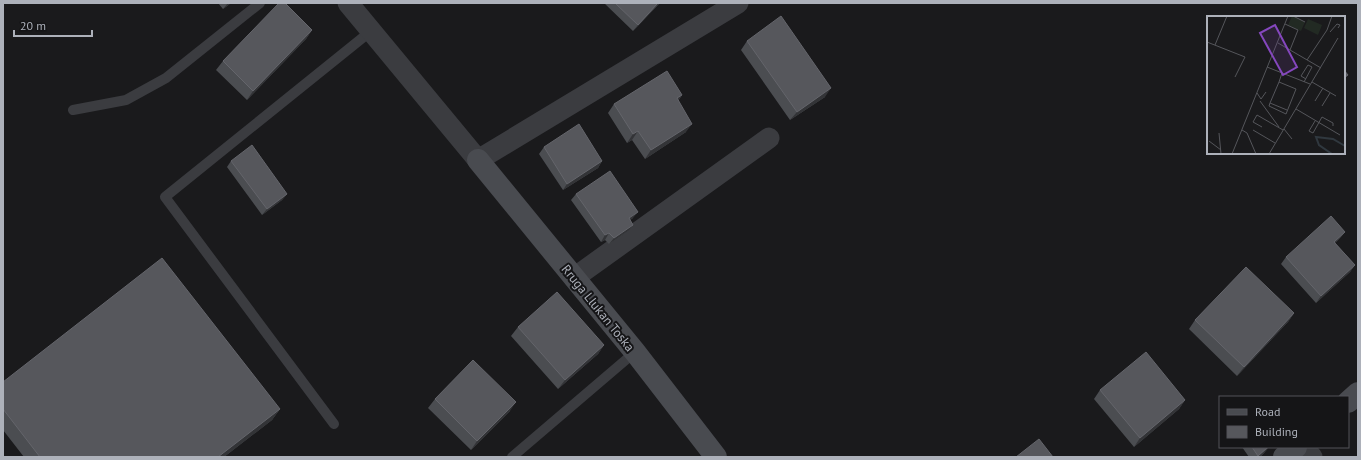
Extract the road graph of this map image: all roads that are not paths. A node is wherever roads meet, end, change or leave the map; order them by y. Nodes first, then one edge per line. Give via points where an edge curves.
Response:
1 (260, 3) edge
2 (348, 3) edge
3 (738, 3) edge
4 (371, 31) junction
5 (72, 110) dead end
6 (769, 138) dead end
7 (478, 160) junction
8 (574, 278) junction
9 (635, 352) junction
10 (1358, 394) edge
11 (1349, 401) edge
12 (334, 424) dead end
13 (1295, 448) edge
14 (1305, 448) edge
15 (512, 457) edge
16 (716, 457) edge
17 (1284, 457) edge
18 (1312, 457) edge

1 - 5 lane via 166,78 126,100
2 - 4 street, Rruga Llukan Toska
3 - 7 street
4 - 7 street, Rruga Llukan Toska
4 - 12 lane via 165,197
6 - 8 street
7 - 8 street, Rruga Llukan Toska
8 - 9 street, Rruga Llukan Toska
9 - 15 lane
9 - 16 street, Rruga Llukan Toska
10 - 11 street
13 - 17 street
14 - 18 street

